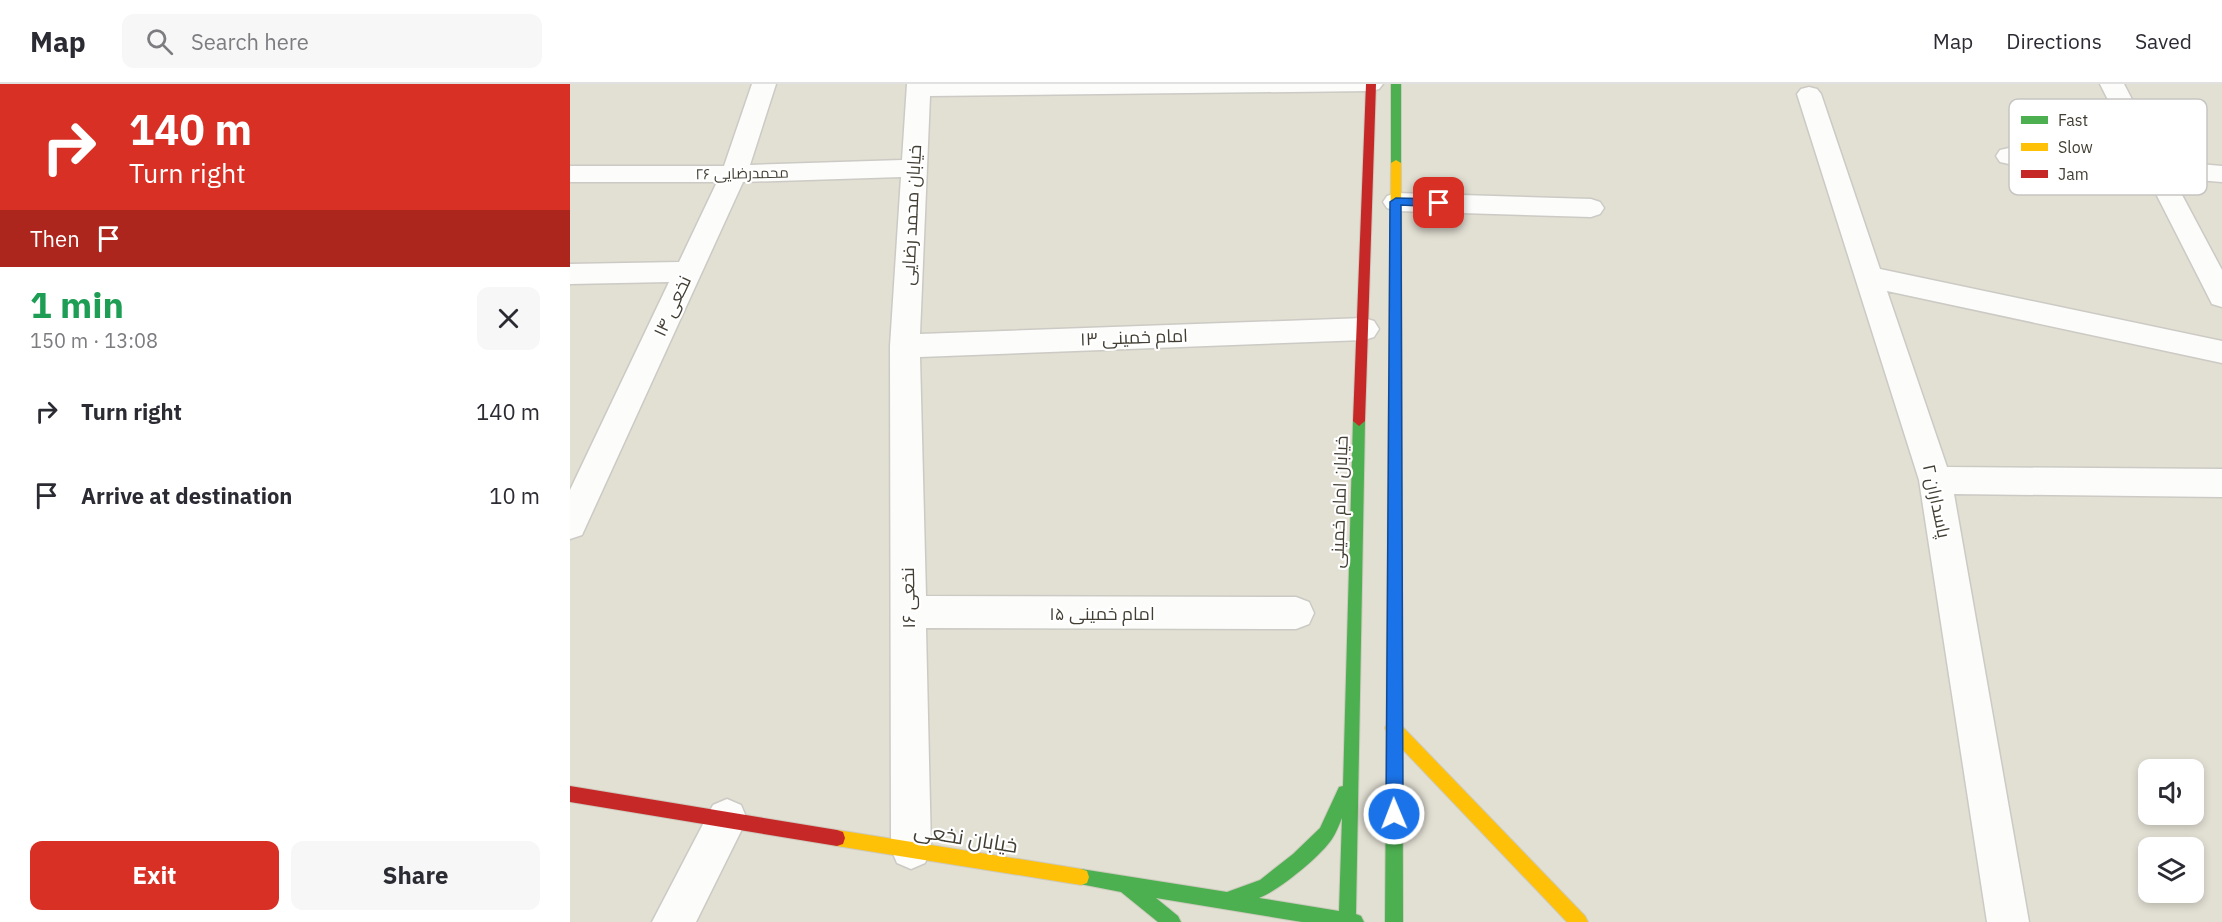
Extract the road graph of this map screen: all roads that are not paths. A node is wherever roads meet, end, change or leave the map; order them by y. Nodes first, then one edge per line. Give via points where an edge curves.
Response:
1 (764, 84) edge
2 (1371, 84) edge
3 (1396, 84) edge
4 (2112, 84) edge
5 (918, 86) edge
6 (1809, 94) dead end
7 (2120, 99) edge
8 (914, 168) junction
9 (2207, 173) edge
10 (570, 174) edge
11 (734, 174) junction
12 (2222, 174) edge
13 (2170, 195) edge
14 (1396, 202) junction
15 (1591, 208) dead end
16 (688, 272) junction
17 (570, 274) edge
18 (1869, 277) junction
19 (2222, 297) edge
20 (1364, 329) junction
21 (904, 346) junction
22 (2222, 352) edge
23 (1935, 480) junction
24 (2222, 483) edge
25 (574, 507) edge
26 (908, 612) junction
27 (1296, 613) dead end
28 (1393, 728) junction
29 (1352, 778) junction
30 (570, 794) edge
31 (727, 819) junction
32 (911, 849) junction
33 (1349, 856) junction
34 (1364, 867) dead end
35 (1125, 884) junction
36 (1227, 901) junction
37 (673, 922) edge
38 (1172, 922) edge
39 (1350, 922) edge
40 (1394, 922) edge
41 (1579, 922) edge
42 (2008, 922) edge

1 - 11 street, نخعی ۱۴
2 - 5 street
2 - 20 street, خیابان امام خمینی
3 - 14 street
4 - 7 street
5 - 8 street, خیابان محمد رضایی
6 - 18 street, پاسداران ۲
8 - 11 street, محمدرضایی ۲۶
8 - 21 street, خیابان محمد رضایی
9 - 12 street
10 - 11 street, محمدرضایی ۲۶
11 - 16 street, نخعی ۱۴
13 - 19 street
14 - 15 street
14 - 28 street
16 - 17 street
16 - 25 street, نخعی ۱۴
18 - 22 street
18 - 23 street, پاسداران ۲
20 - 21 street, امام خمینی ۱۳
20 - 29 street, خیابان امام خمینی via 1353,603
21 - 26 street, نخعی ۱۶
23 - 24 street
23 - 42 street, پاسداران ۲
26 - 27 street, امام خمینی ۱۵
26 - 32 street, نخعی ۱۶
28 - 40 street via 1389,862
28 - 41 street
29 - 33 street, خیابان امام خمینی
29 - 36 street via 1326,834 1265,887
30 - 31 street, خیابان نخعی
31 - 32 street, خیابان نخعی
31 - 37 street
32 - 35 street, خیابان نخعی
33 - 34 street
33 - 39 street, خیابان امام خمینی
35 - 36 street, خیابان نخعی
35 - 38 street
36 - 39 street, خیابان نخعی

